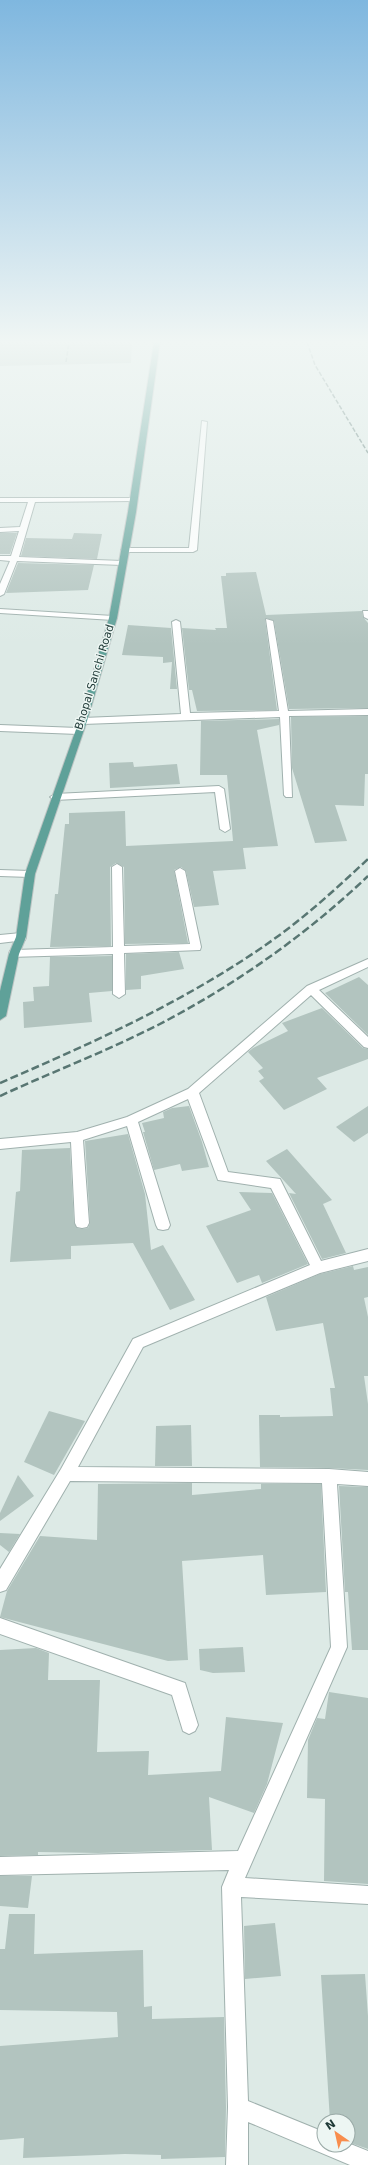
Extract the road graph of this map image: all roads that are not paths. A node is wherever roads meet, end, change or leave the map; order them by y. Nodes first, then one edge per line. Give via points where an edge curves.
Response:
1 (142, 443) edge
2 (202, 443) edge
3 (0, 500) edge
4 (32, 500) junction
5 (133, 500) junction
6 (0, 530) edge
7 (23, 530) junction
8 (125, 550) junction
9 (0, 558) edge
10 (14, 559) junction
11 (122, 563) junction
12 (0, 594) edge
13 (0, 611) edge
14 (113, 618) junction
15 (269, 621) dead end
16 (176, 622) dead end
17 (368, 712) edge
18 (284, 714) junction
19 (186, 716) junction
20 (83, 721) junction
21 (0, 728) edge
22 (78, 731) junction
23 (289, 795) dead end
24 (55, 797) junction
25 (225, 829) dead end
26 (117, 867) dead end
27 (180, 871) dead end
28 (0, 873) edge
29 (30, 874) junction
30 (21, 937) junction
31 (0, 938) edge
32 (118, 950) junction
33 (14, 954) junction
34 (368, 964) edge
35 (311, 989) junction
36 (118, 994) dead end
37 (1, 1009) edge
38 (368, 1044) edge
39 (192, 1092) junction
40 (131, 1120) junction
41 (77, 1137) junction
42 (0, 1144) edge
43 (82, 1223) dead end
44 (163, 1225) dead end
45 (368, 1255) edge
46 (318, 1268) junction
47 (66, 1474) junction
48 (329, 1476) junction
49 (368, 1479) edge
50 (0, 1584) edge
51 (0, 1626) edge
52 (189, 1725) dead end
53 (242, 1860) junction
54 (0, 1866) edge
55 (231, 1887) junction
56 (368, 1896) edge
57 (238, 2107) junction
58 (316, 2140) edge
59 (347, 2153) edge
60 (368, 2162) edge
61 (238, 2165) edge

1 - 5 main road, Bhopal Sanchi Road
2 - 8 street via 193,550
3 - 4 street
4 - 5 street
4 - 7 street
5 - 8 main road, Bhopal Sanchi Road
6 - 7 street
7 - 10 street
8 - 11 main road, Bhopal Sanchi Road
9 - 10 street
10 - 11 street
10 - 12 street
11 - 14 main road, Bhopal Sanchi Road
13 - 14 street
14 - 20 main road, Bhopal Sanchi Road
15 - 18 street
16 - 19 street
17 - 18 street
18 - 19 street
18 - 23 street
19 - 20 street
20 - 22 main road, Bhopal Sanchi Road
21 - 22 street
22 - 24 main road, Bhopal Sanchi Road
24 - 25 street via 219,789
24 - 29 main road, Bhopal Sanchi Road
26 - 32 street
27 - 32 street via 196,947
28 - 29 street
29 - 30 main road, Bhopal Sanchi Road
30 - 31 street
30 - 33 main road, Bhopal Sanchi Road
32 - 33 street
32 - 36 street
33 - 37 main road, Bhopal Sanchi Road
34 - 35 street
35 - 38 street
35 - 39 street
39 - 40 street
39 - 46 street via 223,1176 275,1183
40 - 41 street
40 - 44 street
41 - 42 street
41 - 43 street
45 - 46 street
46 - 47 street via 138,1344
47 - 48 street
47 - 50 street
48 - 49 street
48 - 53 street via 339,1647
51 - 52 street via 179,1689
53 - 54 street
53 - 55 street
55 - 56 street
55 - 57 street
57 - 58 street
57 - 61 street
59 - 60 street

